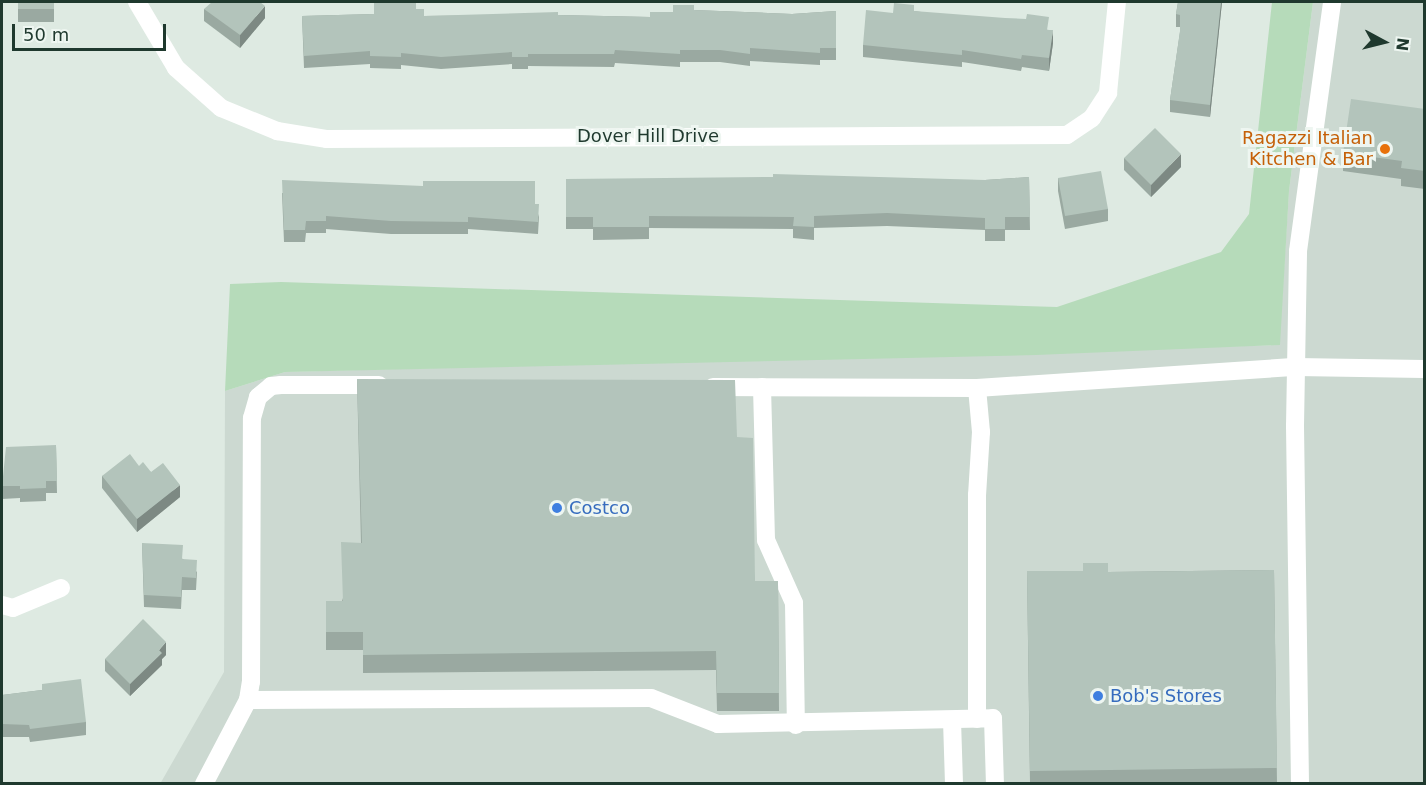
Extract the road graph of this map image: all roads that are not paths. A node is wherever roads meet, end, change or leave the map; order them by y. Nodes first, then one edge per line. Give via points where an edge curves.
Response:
1 (137, 2) edge
2 (1117, 2) edge
3 (1332, 2) edge
4 (1296, 367) junction
5 (1425, 369) edge
6 (398, 385) edge
7 (692, 387) edge
8 (762, 387) junction
9 (977, 388) junction
10 (61, 588) dead end
11 (2, 604) edge
12 (248, 700) junction
13 (977, 719) junction
14 (952, 720) junction
15 (796, 725) junction
16 (204, 783) edge
17 (954, 783) edge
18 (995, 783) edge
19 (1300, 783) edge

1 - 2 street, Dover Hill Drive via 176,68 221,108 277,131 327,140 1066,135 1092,118 1108,93
3 - 4 street via 1298,251
4 - 5 street
4 - 9 street
4 - 19 street
6 - 12 street via 281,385 271,386 258,398 252,418
7 - 8 street
8 - 9 street
8 - 15 street via 766,540 794,603
9 - 13 street via 981,432 977,495
10 - 11 street via 13,608
12 - 15 street via 651,698 718,724
12 - 16 street
13 - 14 street
13 - 18 street via 993,718
14 - 15 street
14 - 17 street

